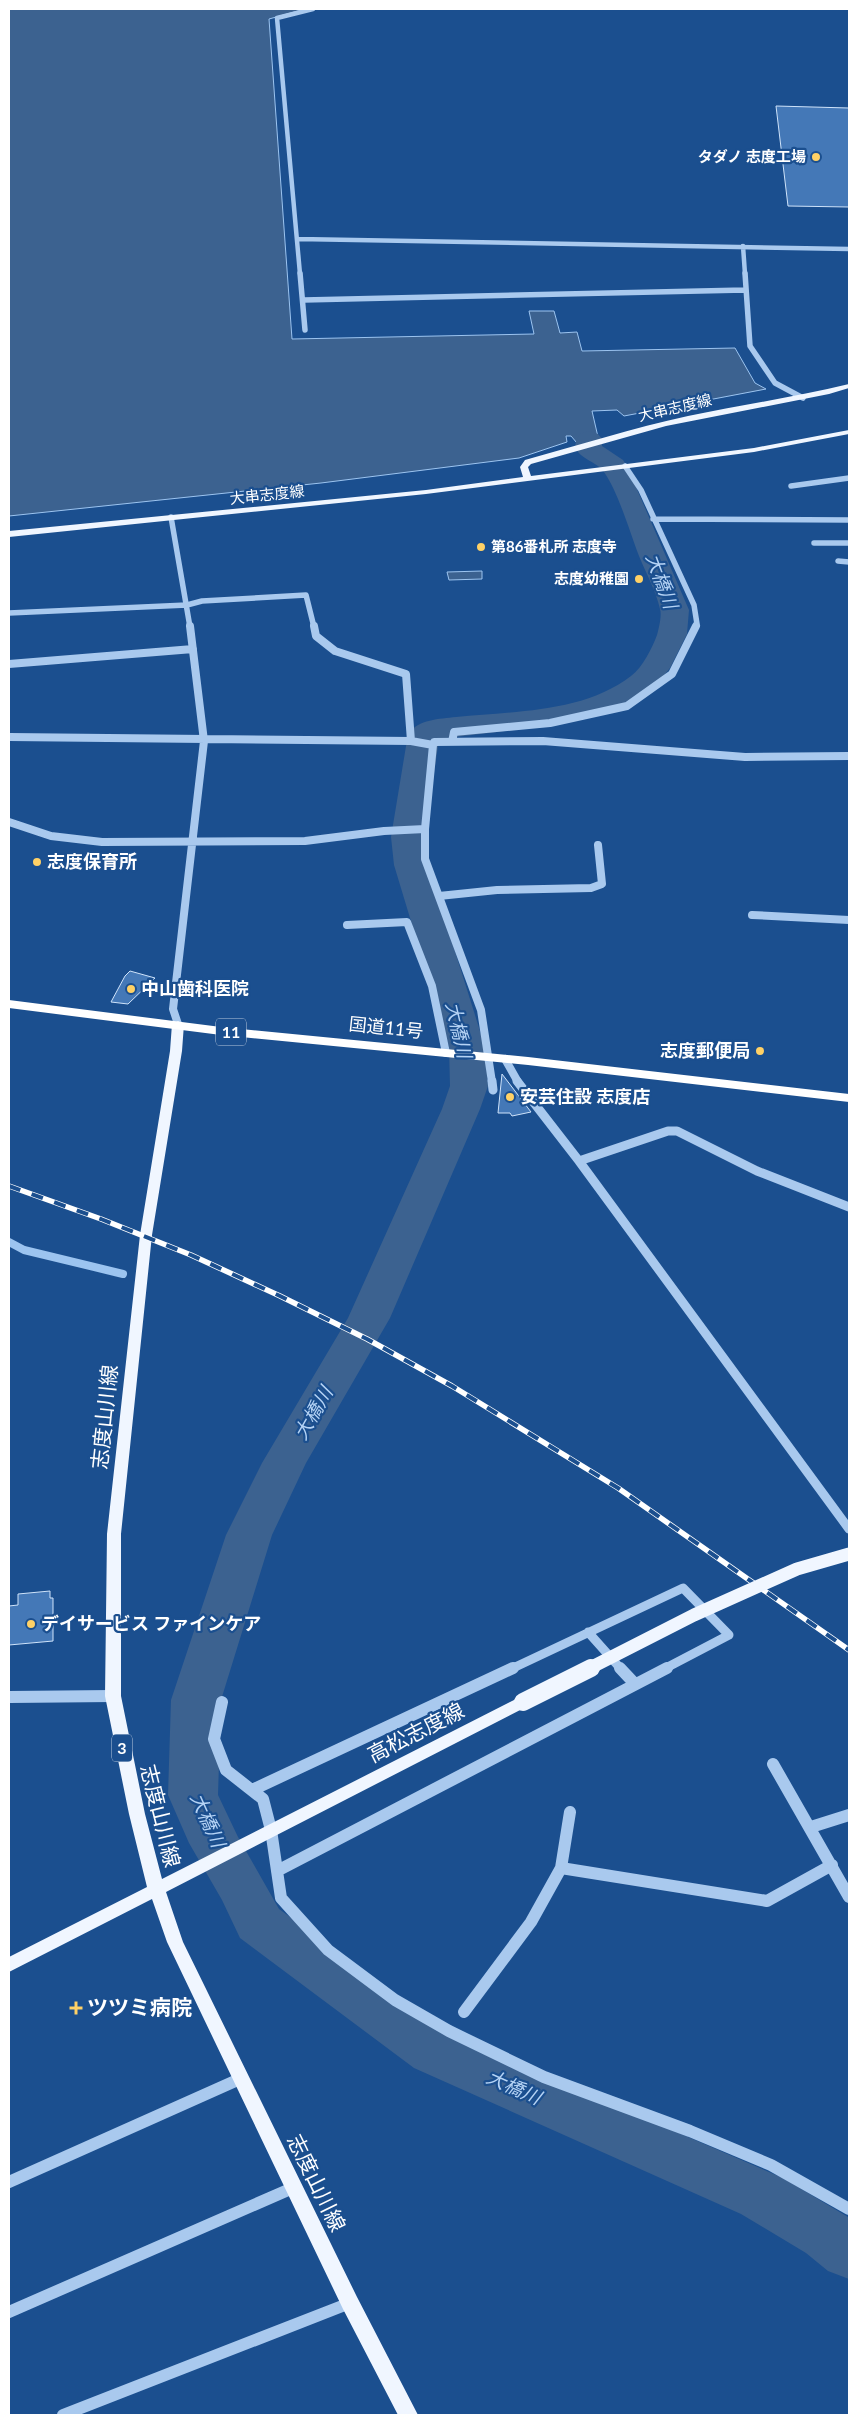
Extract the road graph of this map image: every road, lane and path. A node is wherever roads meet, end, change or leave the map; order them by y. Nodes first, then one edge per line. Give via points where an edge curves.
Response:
1 (313, 9) edge
2 (298, 239) junction
3 (743, 246) junction
4 (849, 249) edge
5 (745, 290) junction
6 (304, 300) junction
7 (305, 330) dead end
8 (849, 386) edge
9 (803, 398) junction
10 (849, 432) edge
11 (624, 466) junction
12 (849, 478) edge
13 (528, 479) junction
14 (792, 486) dead end
15 (170, 517) junction
16 (653, 518) junction
17 (849, 520) edge
18 (9, 534) edge
19 (814, 543) dead end
20 (849, 543) edge
21 (838, 562) dead end
22 (849, 562) edge
23 (187, 604) junction
24 (9, 613) edge
25 (193, 649) junction
26 (9, 664) edge
27 (9, 736) edge
28 (204, 738) junction
29 (411, 742) junction
30 (452, 742) junction
31 (433, 745) junction
32 (849, 756) edge
33 (9, 822) edge
34 (425, 828) junction
35 (194, 841) junction
36 (598, 845) dead end
37 (439, 896) junction
38 (752, 915) dead end
39 (849, 920) edge
40 (347, 925) dead end
41 (9, 1004) edge
42 (178, 1024) junction
43 (450, 1054) junction
44 (486, 1057) junction
45 (505, 1059) junction
46 (493, 1090) dead end
47 (849, 1098) edge
48 (579, 1161) junction
49 (849, 1207) edge
50 (849, 1529) edge
51 (849, 1554) edge
52 (588, 1632) junction
53 (635, 1684) junction
54 (112, 1696) junction
55 (9, 1697) edge
56 (222, 1702) dead end
57 (774, 1764) dead end
58 (252, 1790) junction
59 (570, 1812) dead end
60 (849, 1815) edge
61 (811, 1827) junction
62 (271, 1830) junction
63 (832, 1865) junction
64 (561, 1868) junction
65 (277, 1871) junction
66 (156, 1888) junction
67 (849, 1897) edge
68 (9, 1965) edge
69 (464, 2012) dead end
70 (242, 2078) junction
71 (9, 2182) edge
72 (296, 2187) junction
73 (849, 2209) edge
74 (350, 2303) junction
75 (9, 2312) edge
76 (63, 2415) edge
77 (408, 2415) edge

1 - 2 street via 277,18
2 - 3 street
2 - 6 street
3 - 4 street
3 - 5 street
5 - 6 street
5 - 9 street via 750,346 776,383
6 - 7 street
8 - 9 main road, 大串志度線
9 - 13 main road, 大串志度線 via 686,419 577,447 528,462 524,467
10 - 11 main road, 大串志度線 via 754,450
11 - 13 main road, 大串志度線
11 - 16 street via 641,490
12 - 14 street
13 - 15 main road, 大串志度線 via 348,501
15 - 18 main road, 大串志度線
15 - 23 street
16 - 17 street
16 - 30 street via 696,614 697,624 672,674 626,706 550,724 454,732
19 - 20 street
21 - 22 street
23 - 24 street
23 - 25 street
23 - 29 street via 306,595 316,636 335,651 406,674
25 - 26 street
25 - 28 street
27 - 28 street
28 - 29 street
28 - 35 street
29 - 31 street
30 - 31 street via 434,742
30 - 32 street via 543,741 745,757
31 - 34 street
33 - 35 street via 51,836 102,842
34 - 35 street via 305,841
34 - 37 street via 426,859
35 - 42 street via 173,1009
36 - 37 street via 602,884 591,888 496,890
37 - 44 street via 482,1010
38 - 39 street
40 - 43 street via 407,922 420,949
41 - 42 highway, 国道11号 / 11
42 - 43 highway, 国道11号 / 11
42 - 54 main road, 志度山川線 / 3 via 146,1234 114,1534
43 - 44 highway, 国道11号 / 11
44 - 45 highway, 国道11号 / 11
44 - 46 street
45 - 47 highway, 国道11号 / 11
45 - 48 street via 516,1080
48 - 49 street via 668,1132 677,1132 757,1171
48 - 50 street
51 - 62 main road, 高松志度線, bridge via 797,1568 694,1615
52 - 53 street
52 - 53 street via 683,1588 729,1634
52 - 58 street
53 - 65 street
54 - 55 street
54 - 66 main road, 志度山川線 / 3
56 - 58 street via 214,1738 226,1770
57 - 61 street
58 - 62 street via 263,1799
59 - 64 street
60 - 61 street
61 - 63 street
62 - 65 street
62 - 66 main road, 高松志度線
63 - 64 street via 767,1901
63 - 67 street
64 - 69 street via 531,1922
65 - 73 street via 281,1898 328,1950 395,2000 449,2031 544,2076 771,2165
66 - 68 main road, 高松志度線
66 - 70 main road, 志度山川線 / 3 via 175,1942
70 - 71 street
70 - 72 main road, 志度山川線 / 3
72 - 74 main road, 志度山川線 / 3
72 - 75 street
74 - 76 street
74 - 77 main road, 志度山川線 / 3

